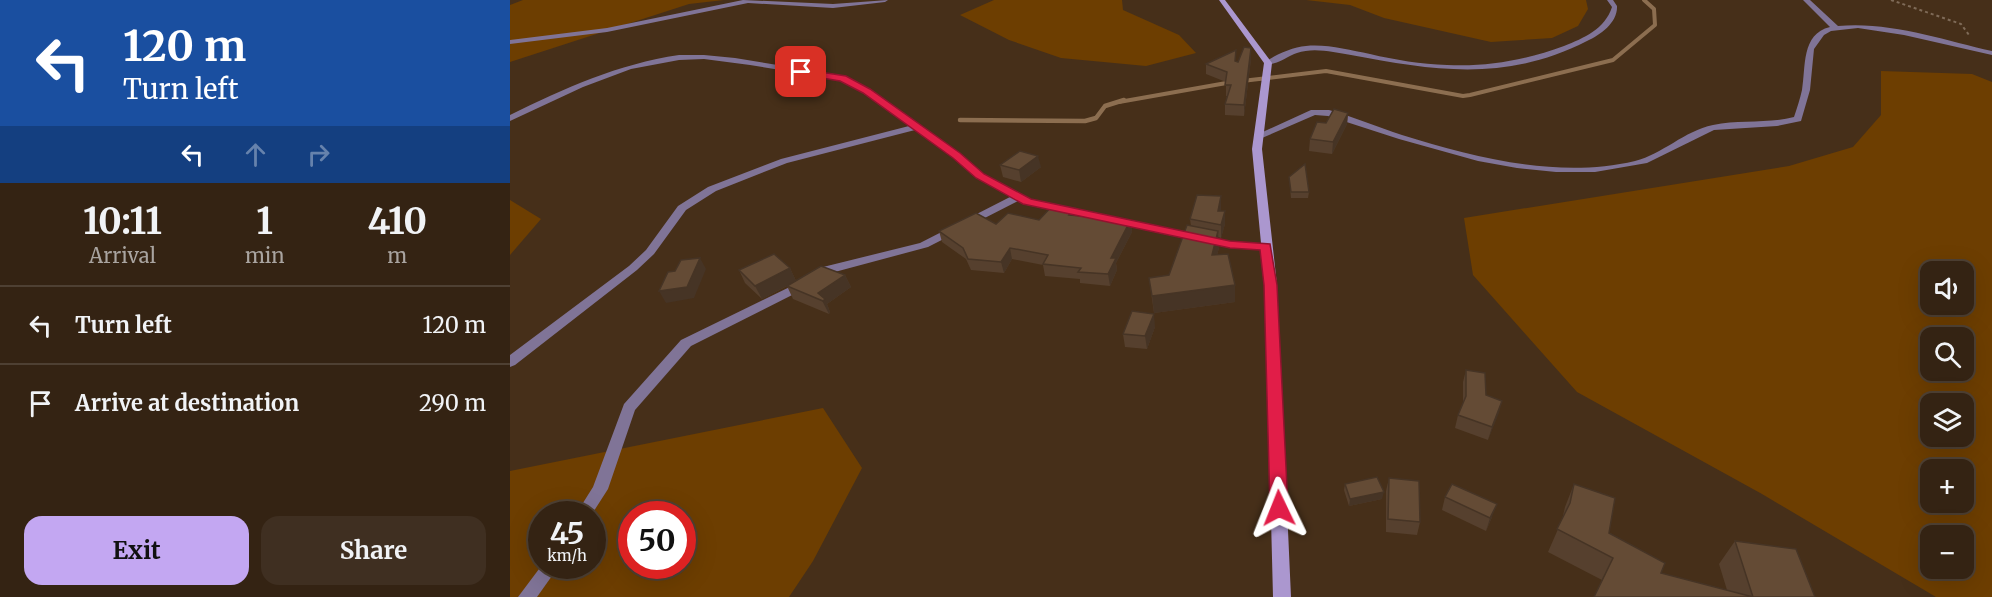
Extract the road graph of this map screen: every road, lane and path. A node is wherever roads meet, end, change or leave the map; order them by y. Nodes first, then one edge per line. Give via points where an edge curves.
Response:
1 (885, 0) edge
2 (1222, 0) edge
3 (1610, 0) edge
4 (1806, 0) edge
5 (1891, 0) edge
6 (1836, 28) junction
7 (510, 42) edge
8 (1978, 48) junction
9 (1992, 53) edge
10 (1268, 63) junction
11 (510, 118) edge
12 (916, 127) junction
13 (1259, 136) junction
14 (1018, 197) junction
15 (1266, 247) junction
16 (510, 362) edge
17 (592, 501) edge
18 (541, 579) edge
19 (526, 597) edge
20 (1282, 597) edge

1 - 7 street via 833,6 748,1 607,30
2 - 10 main road
3 - 10 street via 1614,14 1606,26 1585,40 1537,60 1509,66 1437,67 1303,48
4 - 6 street
5 - 8 path via 1962,24
6 - 8 street via 1857,26
6 - 13 street via 1821,33 1810,49 1798,119 1781,124 1715,127 1631,165 1566,168 1470,158 1329,113 1314,112
8 - 9 street
10 - 13 main road
11 - 12 street via 593,80 646,64 706,57 843,78
12 - 14 street via 980,176
12 - 16 street via 784,161 705,192 682,208 650,252 633,268
13 - 15 main road
14 - 15 street via 1230,245
14 - 17 street via 924,245 827,270 786,295 686,343 629,408
15 - 20 main road via 1271,285
18 - 19 street

